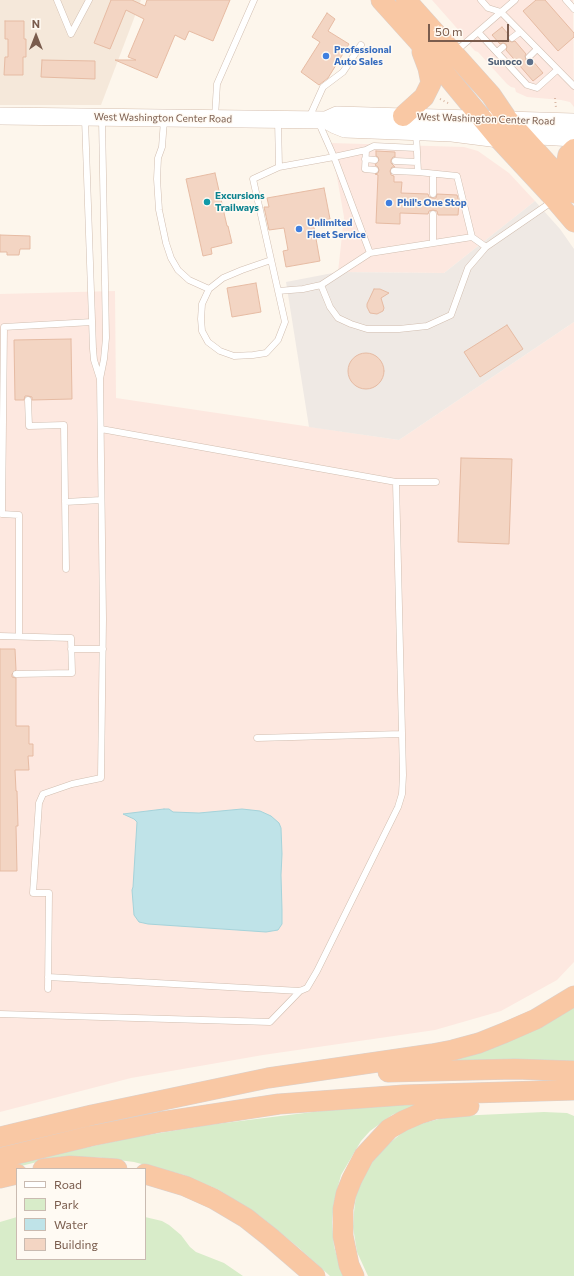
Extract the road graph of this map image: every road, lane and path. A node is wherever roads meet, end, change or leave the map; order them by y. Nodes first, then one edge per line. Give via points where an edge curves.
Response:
1 (57, 0) edge
2 (89, 0) edge
3 (254, 0) edge
4 (381, 0) edge
5 (406, 0) edge
6 (515, 0) edge
7 (566, 0) edge
8 (485, 2) edge
9 (574, 9) edge
10 (501, 12) junction
11 (478, 32) junction
12 (520, 32) junction
13 (512, 38) dead end
14 (418, 41) junction
15 (361, 45) dead end
16 (503, 47) dead end
17 (537, 49) junction
18 (497, 52) junction
19 (454, 54) junction
20 (529, 57) dead end
21 (520, 66) dead end
22 (557, 70) junction
23 (514, 71) junction
24 (574, 86) edge
25 (434, 96) dead end
26 (555, 98) dead end
27 (452, 105) dead end
28 (556, 108) dead end
29 (0, 116) edge
30 (402, 116) junction
31 (85, 117) junction
32 (102, 118) junction
33 (164, 118) junction
34 (215, 119) junction
35 (482, 119) junction
36 (278, 120) junction
37 (317, 120) junction
38 (508, 120) junction
39 (574, 122) edge
40 (416, 131) junction
41 (522, 135) junction
42 (574, 138) edge
43 (499, 139) junction
44 (416, 148) junction
45 (574, 149) edge
46 (366, 150) junction
47 (334, 157) junction
48 (365, 159) junction
49 (375, 160) dead end
50 (395, 161) dead end
51 (417, 162) junction
52 (279, 167) junction
53 (375, 170) dead end
54 (394, 171) dead end
55 (418, 172) junction
56 (433, 174) junction
57 (574, 186) edge
58 (433, 194) dead end
59 (574, 194) edge
60 (555, 199) junction
61 (433, 214) dead end
62 (574, 222) edge
63 (472, 237) junction
64 (433, 243) junction
65 (486, 247) junction
66 (370, 253) junction
67 (271, 260) junction
68 (321, 285) junction
69 (209, 289) junction
70 (278, 291) junction
71 (92, 322) junction
72 (100, 379) junction
73 (28, 400) dead end
74 (101, 429) junction
75 (396, 482) junction
76 (436, 482) dead end
77 (102, 500) junction
78 (65, 502) junction
79 (66, 569) dead end
80 (0, 636) edge
81 (19, 636) junction
82 (71, 649) junction
83 (103, 649) junction
84 (16, 674) dead end
85 (402, 734) junction
86 (258, 738) dead end
87 (48, 977) junction
88 (48, 989) dead end
89 (300, 991) junction
90 (574, 996) edge
91 (0, 1014) edge
92 (574, 1071) edge
93 (217, 1090) junction
94 (574, 1091) edge
95 (0, 1137) edge
96 (0, 1158) edge
97 (52, 1168) edge
98 (101, 1168) edge
99 (16, 1174) edge
100 (146, 1174) edge
101 (0, 1178) edge
102 (315, 1276) edge
103 (354, 1276) edge

1 - 2 lane via 71,34
3 - 34 lane via 217,84
4 - 14 highway
5 - 19 highway
6 - 10 lane
7 - 9 lane
8 - 10 lane via 488,8
10 - 11 lane
10 - 12 lane
11 - 18 lane
11 - 19 lane
12 - 13 lane
12 - 17 lane
14 - 30 highway via 431,83 424,97
14 - 35 highway
15 - 37 lane via 342,72 323,87
16 - 18 lane
17 - 20 lane
17 - 22 lane
18 - 23 lane
19 - 38 highway via 491,95
21 - 23 lane
22 - 23 lane via 537,88 527,85
22 - 24 lane
25 - 27 path
26 - 28 path
29 - 31 main road, West Washington Center Road
30 - 35 main road, West Washington Center Road
30 - 37 main road, West Washington Center Road via 337,115
31 - 32 main road, West Washington Center Road
31 - 71 lane
32 - 33 main road, West Washington Center Road
32 - 72 lane via 106,338
33 - 34 main road, West Washington Center Road
33 - 69 lane via 157,179 159,210 166,243 178,270 189,280
34 - 36 main road, West Washington Center Road
35 - 38 main road, West Washington Center Road
35 - 43 highway
36 - 37 main road, West Washington Center Road
36 - 52 lane
37 - 40 main road, West Washington Center Road via 345,129
37 - 47 lane
38 - 39 main road, West Washington Center Road
38 - 41 highway
40 - 43 main road, West Washington Center Road
40 - 44 lane
41 - 42 main road, West Washington Center Road
41 - 43 main road, West Washington Center Road
41 - 59 highway
43 - 60 highway
44 - 46 lane via 374,146
44 - 51 lane
45 - 57 highway via 568,155 566,166
46 - 47 lane
46 - 48 lane
47 - 52 lane
47 - 66 lane
48 - 49 lane
48 - 53 lane via 365,169
50 - 51 lane
51 - 55 lane
52 - 67 lane via 253,179
54 - 55 lane
55 - 56 lane
56 - 58 lane
56 - 63 lane via 457,176
60 - 62 highway
60 - 65 lane
61 - 64 lane
63 - 64 lane
63 - 65 lane
64 - 66 lane
65 - 68 lane via 468,268 451,315 427,326 368,329 351,324 338,318 330,307
66 - 68 lane
67 - 69 lane via 223,278
67 - 70 lane
68 - 70 lane
69 - 70 lane via 202,304 202,331 208,342 220,351 234,356 266,353 278,340 285,322
71 - 72 lane via 94,360
71 - 81 lane via 4,327 2,514 19,515
72 - 74 lane
73 - 78 lane via 29,426 64,425
74 - 75 lane
74 - 77 lane
75 - 76 lane
75 - 85 lane
77 - 78 lane
77 - 83 lane
78 - 79 lane
80 - 81 lane
81 - 82 lane via 71,638
82 - 83 lane
82 - 84 lane via 72,673
83 - 87 lane via 101,778 43,794 39,803 33,893 49,893
85 - 86 lane
85 - 89 lane via 404,775 398,806 317,971 307,988
87 - 88 lane
87 - 89 lane
89 - 91 lane via 270,1022
90 - 93 highway via 536,1019 478,1043 432,1054 268,1078
92 - 93 highway via 401,1071
93 - 95 highway via 100,1113
94 - 96 highway via 404,1095 279,1104 161,1122
94 - 103 highway via 545,1102 435,1109 389,1129 364,1156 346,1194 343,1236
97 - 98 highway
99 - 101 highway
100 - 102 highway via 185,1186 246,1218

